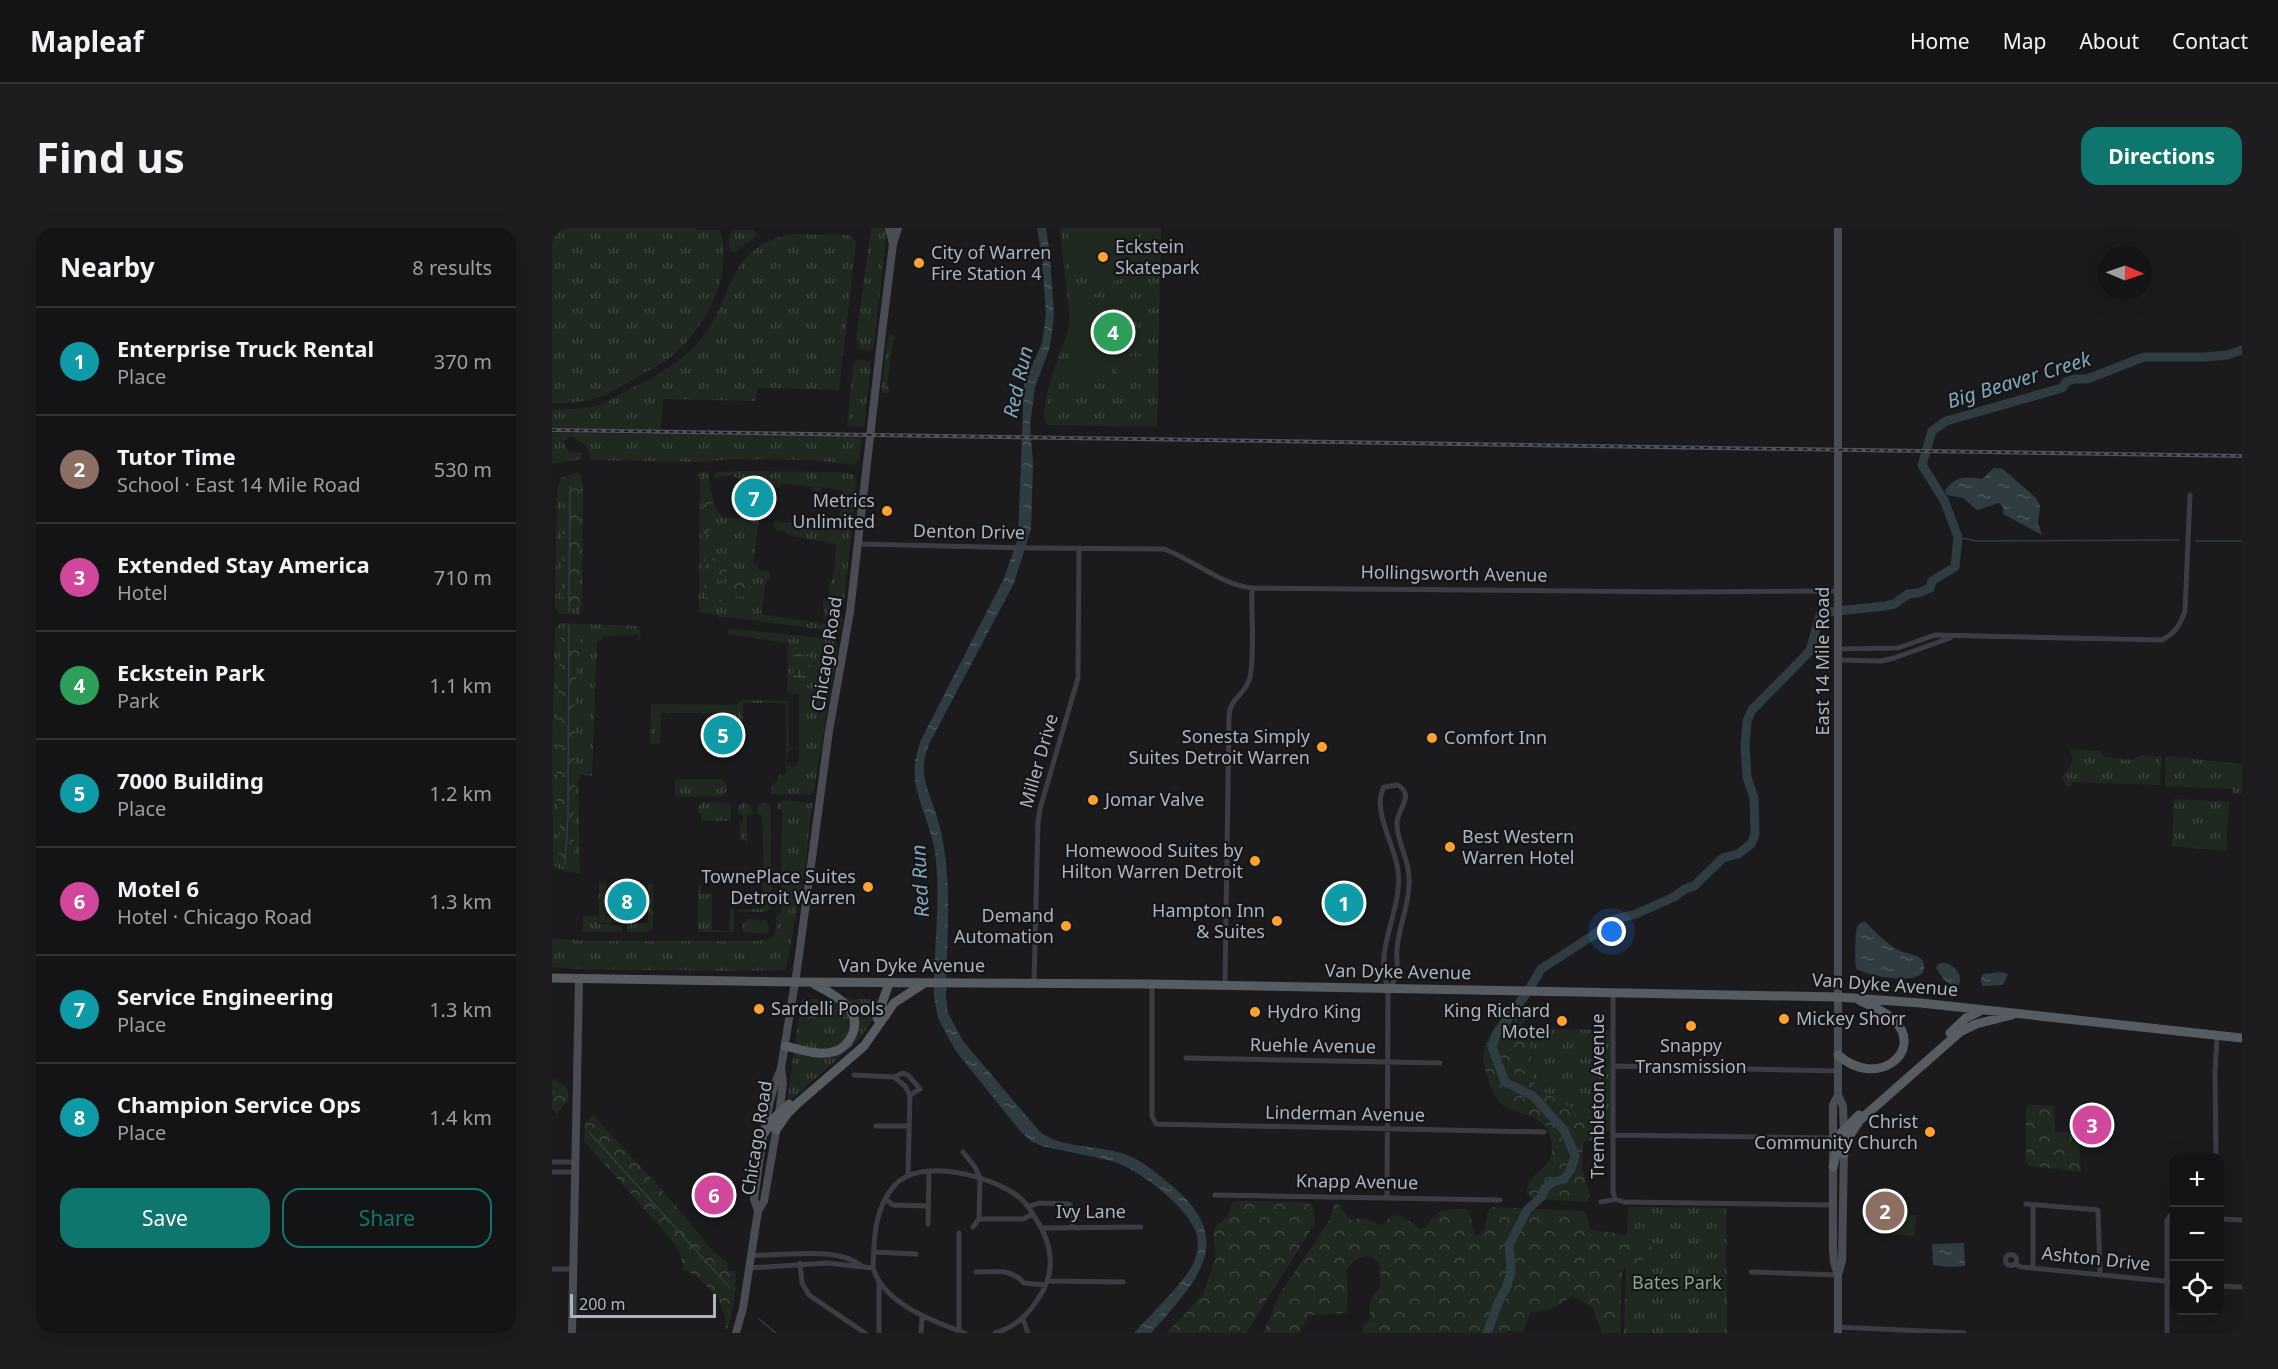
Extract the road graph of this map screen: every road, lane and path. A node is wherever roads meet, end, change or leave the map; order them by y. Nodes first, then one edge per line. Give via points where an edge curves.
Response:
1 (889, 228) edge
2 (898, 228) edge
3 (1838, 228) edge
4 (893, 244) junction
5 (2190, 495) dead end
6 (859, 544) junction
7 (1079, 549) junction
8 (1251, 588) junction
9 (1838, 591) junction
10 (1954, 637) junction
11 (1838, 649) junction
12 (1838, 660) junction
13 (1406, 857) junction
14 (1396, 860) junction
15 (1408, 896) junction
16 (1398, 898) junction
17 (1386, 942) junction
18 (1398, 943) junction
19 (552, 978) edge
20 (579, 978) junction
21 (795, 982) junction
22 (812, 982) junction
23 (889, 983) junction
24 (1034, 983) junction
25 (923, 984) junction
26 (1152, 984) junction
27 (1225, 986) junction
28 (1388, 988) junction
29 (1613, 993) junction
30 (1838, 997) junction
31 (1857, 998) junction
32 (1984, 1010) junction
33 (2018, 1013) junction
34 (2217, 1036) junction
35 (2242, 1038) edge
36 (785, 1046) junction
37 (1838, 1055) junction
38 (1186, 1058) dead end
39 (1387, 1062) junction
40 (1440, 1063) dead end
41 (1613, 1066) junction
42 (781, 1068) junction
43 (1838, 1071) junction
44 (854, 1075) dead end
45 (894, 1077) junction
46 (910, 1095) junction
47 (1838, 1095) junction
48 (779, 1113) junction
49 (876, 1126) dead end
50 (909, 1126) junction
51 (1844, 1129) junction
52 (776, 1130) junction
53 (1388, 1130) junction
54 (765, 1132) junction
55 (1544, 1132) dead end
56 (1613, 1135) junction
57 (1833, 1138) junction
58 (963, 1152) dead end
59 (2216, 1153) edge
60 (1844, 1154) junction
61 (552, 1162) edge
62 (576, 1162) junction
63 (1833, 1167) junction
64 (929, 1171) junction
65 (552, 1172) edge
66 (575, 1172) junction
67 (908, 1174) junction
68 (980, 1179) junction
69 (1005, 1180) dead end
70 (1002, 1187) junction
71 (1215, 1195) dead end
72 (1387, 1197) junction
73 (885, 1199) junction
74 (1615, 1199) junction
75 (1500, 1200) dead end
76 (1601, 1202) dead end
77 (1833, 1205) junction
78 (928, 1206) junction
79 (1028, 1207) junction
80 (758, 1211) junction
81 (1033, 1214) junction
82 (979, 1219) junction
83 (2224, 1219) edge
84 (2242, 1220) edge
85 (928, 1224) dead end
86 (1072, 1226) junction
87 (973, 1227) dead end
88 (1141, 1227) dead end
89 (1042, 1228) junction
90 (2170, 1232) edge
91 (959, 1233) dead end
92 (874, 1252) junction
93 (916, 1254) dead end
94 (800, 1255) junction
95 (750, 1256) junction
96 (2015, 1264) dead end
97 (800, 1265) junction
98 (864, 1267) junction
99 (749, 1268) junction
100 (873, 1268) junction
101 (2033, 1268) junction
102 (552, 1269) edge
103 (573, 1269) junction
104 (976, 1272) dead end
105 (1751, 1272) dead end
106 (2100, 1273) junction
107 (1838, 1275) junction
108 (879, 1282) junction
109 (1123, 1282) dead end
110 (2167, 1282) junction
111 (1046, 1283) junction
112 (2224, 1286) edge
113 (2242, 1287) edge
114 (922, 1317) junction
115 (1023, 1319) junction
116 (1838, 1330) edge
117 (962, 1332) edge
118 (572, 1333) edge
119 (736, 1333) edge
120 (865, 1333) edge
121 (879, 1333) edge
122 (921, 1333) edge
123 (995, 1333) edge
124 (1028, 1333) edge
125 (1964, 1333) edge
126 (2167, 1333) edge

1 - 4 main road, Chicago Road
2 - 4 main road, Chicago Road
3 - 9 main road, East 14 Mile Road
4 - 6 main road, Chicago Road via 866,455
5 - 10 street via 2185,611 2180,626 2172,634 2162,640
6 - 7 street, Denton Drive
6 - 21 main road, Chicago Road
7 - 8 street, Hollingsworth Avenue via 1164,549 1226,581
7 - 24 street, Miller Drive via 1078,678 1038,822
8 - 9 street, Hollingsworth Avenue
8 - 27 street via 1250,675 1242,693 1231,704 1229,716
9 - 11 main road, East 14 Mile Road
10 - 11 street via 1935,635 1898,648
10 - 12 street via 1881,661
11 - 12 main road, East 14 Mile Road
12 - 30 main road, East 14 Mile Road
13 - 14 street
13 - 14 street via 1397,819 1405,794 1398,785 1389,785 1382,791 1380,802
13 - 15 street
14 - 16 street
15 - 16 street
15 - 18 street
16 - 17 street
17 - 18 street
17 - 28 street via 1384,976
18 - 28 street via 1396,978
19 - 20 main road, Van Dyke Avenue
20 - 21 main road, Van Dyke Avenue
20 - 62 main road
21 - 22 main road, Van Dyke Avenue
21 - 36 main road, Chicago Road
22 - 23 main road, Van Dyke Avenue
22 - 36 main road via 849,1007 854,1018 852,1035 845,1045 828,1053
23 - 25 main road, Van Dyke Avenue
23 - 48 main road via 864,1039
24 - 25 main road, Van Dyke Avenue
24 - 26 main road, Van Dyke Avenue
25 - 52 main road via 894,1003 864,1046 798,1103
26 - 27 main road, Van Dyke Avenue
26 - 53 street, Linderman Avenue via 1152,1116 1156,1124
27 - 28 main road, Van Dyke Avenue
28 - 29 main road, Van Dyke Avenue
28 - 39 street
29 - 30 main road, Van Dyke Avenue
29 - 41 street, Trembleton Avenue
30 - 31 main road, Van Dyke Avenue
30 - 37 main road, East 14 Mile Road
31 - 32 main road, Van Dyke Avenue
31 - 37 main road via 1895,1020 1902,1033 1902,1048 1892,1064 1879,1069 1852,1065
32 - 33 main road, Van Dyke Avenue
32 - 51 main road via 1966,1018
33 - 34 main road, Van Dyke Avenue
33 - 60 main road via 1976,1024 1955,1035 1858,1123
34 - 35 main road, Van Dyke Avenue
34 - 59 street
36 - 42 main road, Chicago Road
37 - 43 main road, East 14 Mile Road
38 - 39 street, Ruehle Avenue
39 - 40 street, Ruehle Avenue
39 - 53 street
41 - 43 street
41 - 56 street, Trembleton Avenue
42 - 48 main road, Chicago Road
42 - 54 main road, Chicago Road via 774,1082
43 - 47 main road, East 14 Mile Road
44 - 45 street
45 - 46 street
45 - 46 street via 908,1075 920,1089
46 - 50 street
47 - 51 main road, East 14 Mile Road via 1843,1106
47 - 57 main road, East 14 Mile Road via 1833,1105
48 - 52 main road, Chicago Road
48 - 54 main road
49 - 50 street
50 - 67 street
51 - 60 main road, East 14 Mile Road
51 - 63 main road
52 - 80 main road, Chicago Road via 764,1201
53 - 55 street, Linderman Avenue
53 - 72 street
54 - 80 main road, Chicago Road via 754,1199
56 - 57 street
56 - 74 street, Trembleton Avenue
57 - 63 main road, East 14 Mile Road
58 - 68 street
60 - 107 main road, East 14 Mile Road via 1842,1261
61 - 62 street
62 - 66 main road
63 - 77 main road, East 14 Mile Road
64 - 67 street
64 - 68 street
64 - 78 street
65 - 66 street
66 - 103 main road
67 - 73 street
68 - 70 street
68 - 82 street
69 - 70 street
70 - 79 street
71 - 72 street, Knapp Avenue
72 - 75 street, Knapp Avenue
73 - 78 street via 893,1205
73 - 92 street via 878,1217
74 - 76 street
74 - 77 street
77 - 107 main road, East 14 Mile Road via 1834,1262
78 - 85 street
79 - 81 street
79 - 86 street via 1039,1203 1069,1204 1073,1209
80 - 95 main road, Chicago Road
81 - 82 street via 1023,1219
81 - 89 street
82 - 87 street
83 - 84 street
86 - 88 street, Ivy Lane
86 - 89 street, Ivy Lane
89 - 111 street via 1049,1250
90 - 110 street
91 - 117 street
92 - 93 street
92 - 100 street
94 - 95 street
94 - 97 street
94 - 98 street via 846,1257
95 - 99 main road, Chicago Road
96 - 101 street, Ashton Drive
97 - 98 street
97 - 99 street
97 - 120 street via 802,1283 809,1295
98 - 100 street
99 - 119 main road, Chicago Road
100 - 108 street
101 - 106 street, Ashton Drive
101 - 106 street via 2030,1204 2098,1210
102 - 103 street
103 - 118 main road
104 - 111 street via 1012,1273 1024,1283
105 - 107 street
106 - 110 street, Ashton Drive
107 - 116 main road, East 14 Mile Road
108 - 114 street
108 - 121 street
109 - 111 street
110 - 126 street
111 - 115 street
112 - 113 street
114 - 117 street
114 - 122 street
115 - 123 street
115 - 124 street
116 - 125 street

